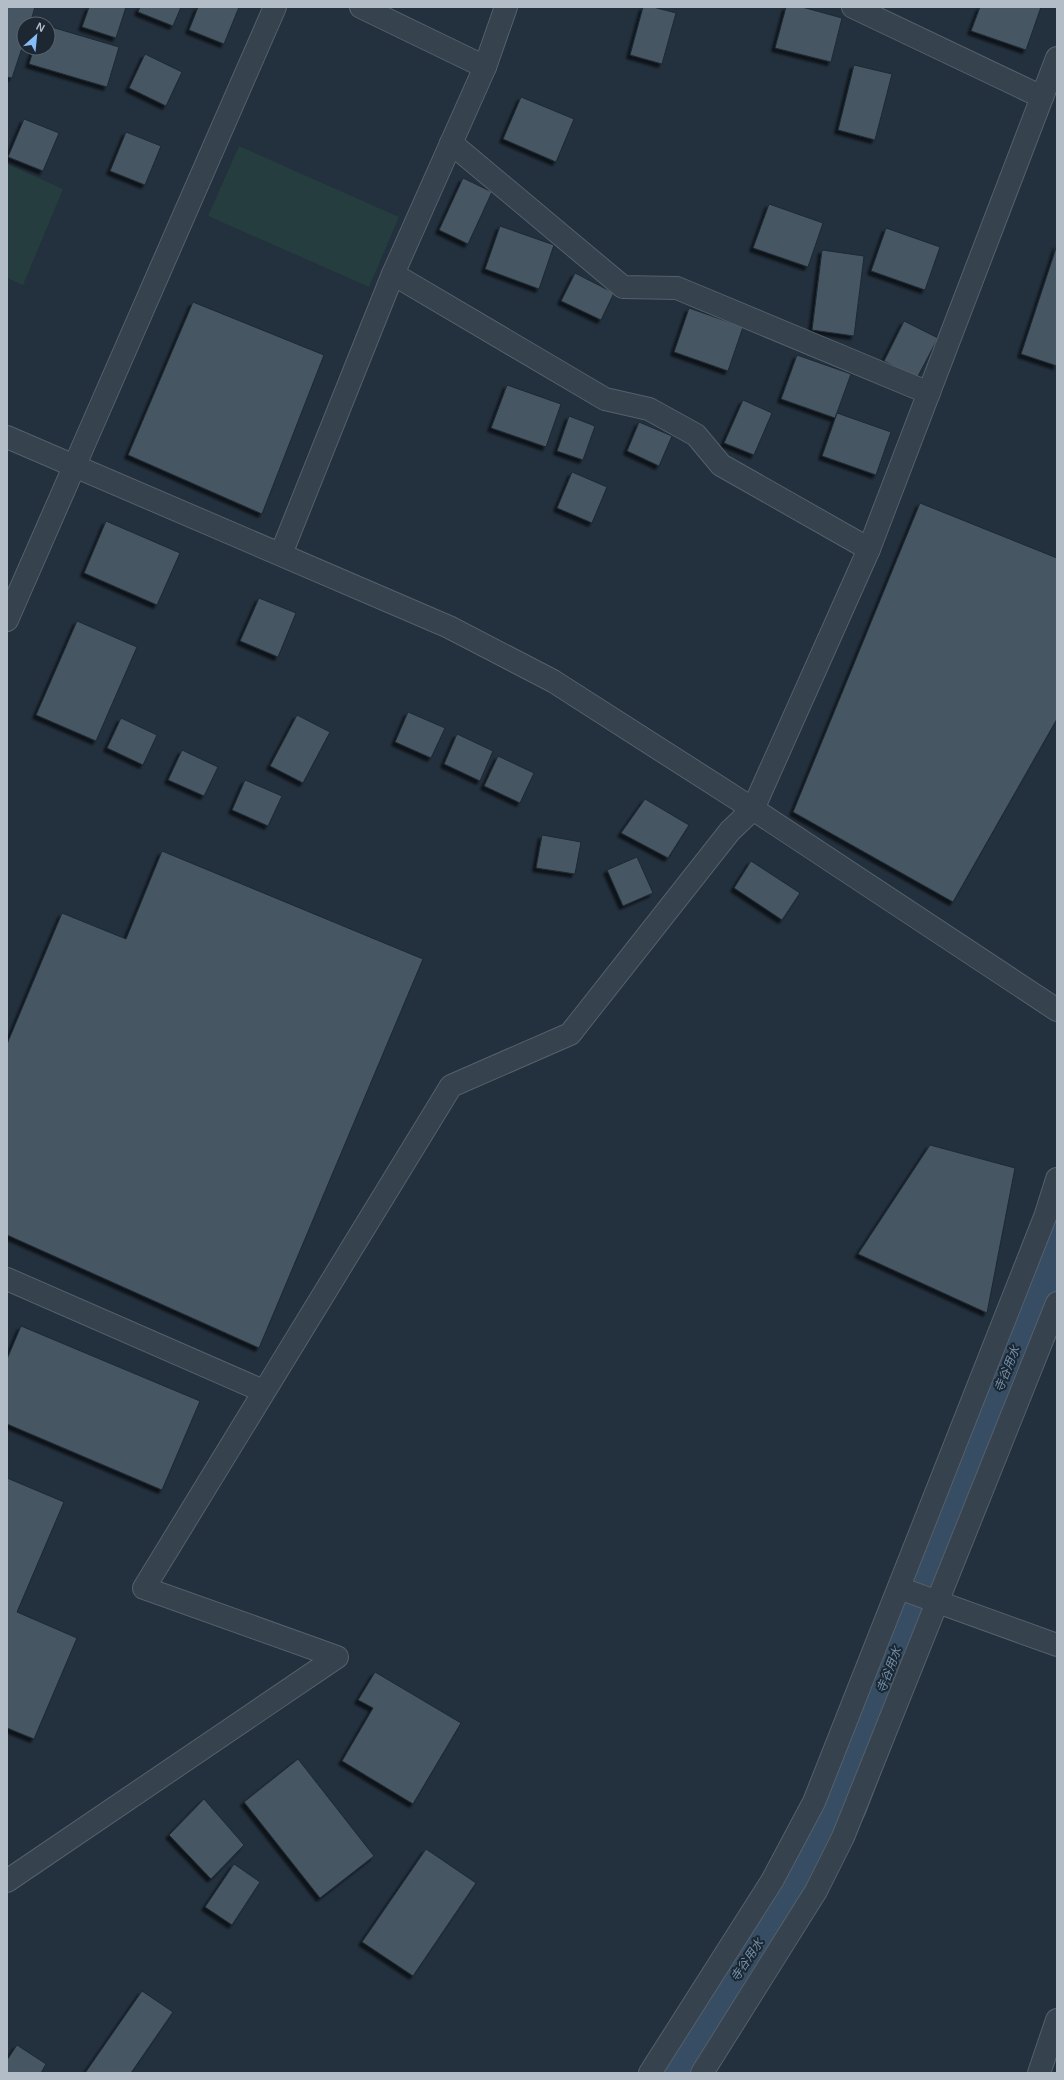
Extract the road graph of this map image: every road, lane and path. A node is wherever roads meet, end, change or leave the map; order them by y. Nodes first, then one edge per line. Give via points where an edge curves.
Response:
1 (275, 7) edge
2 (361, 7) edge
3 (506, 7) edge
4 (853, 7) edge
5 (1057, 58) edge
6 (485, 66) junction
7 (1042, 97) junction
8 (451, 143) junction
9 (393, 274) junction
10 (929, 393) junction
11 (7, 437) edge
12 (74, 467) junction
13 (869, 549) junction
14 (281, 554) junction
15 (7, 620) edge
16 (752, 809) junction
17 (1057, 1010) edge
18 (1057, 1179) edge
19 (7, 1279) edge
20 (1057, 1303) edge
21 (263, 1392) junction
22 (899, 1588) junction
23 (938, 1603) junction
24 (1057, 1645) edge
25 (7, 1881) edge
26 (1057, 2020) edge
27 (650, 2073) edge
28 (702, 2073) edge
29 (1039, 2073) edge

1 - 12 street
2 - 6 street
3 - 6 street
4 - 7 street
5 - 7 street
6 - 8 street
7 - 10 street
8 - 9 street
8 - 10 street via 623,286 677,288
9 - 13 street via 605,399 649,409 696,435 721,466
9 - 14 street
10 - 13 street
11 - 12 street
12 - 14 street
12 - 15 street
13 - 16 street
14 - 16 street via 449,627 553,681
16 - 17 street
16 - 21 street via 730,831 570,1034 451,1086
18 - 22 street via 1045,1217
19 - 21 street
20 - 23 street
21 - 25 street via 144,1588 337,1657
22 - 23 street
22 - 27 street via 814,1802 772,1881
23 - 24 street
23 - 28 street via 863,1792 816,1891
26 - 29 street

